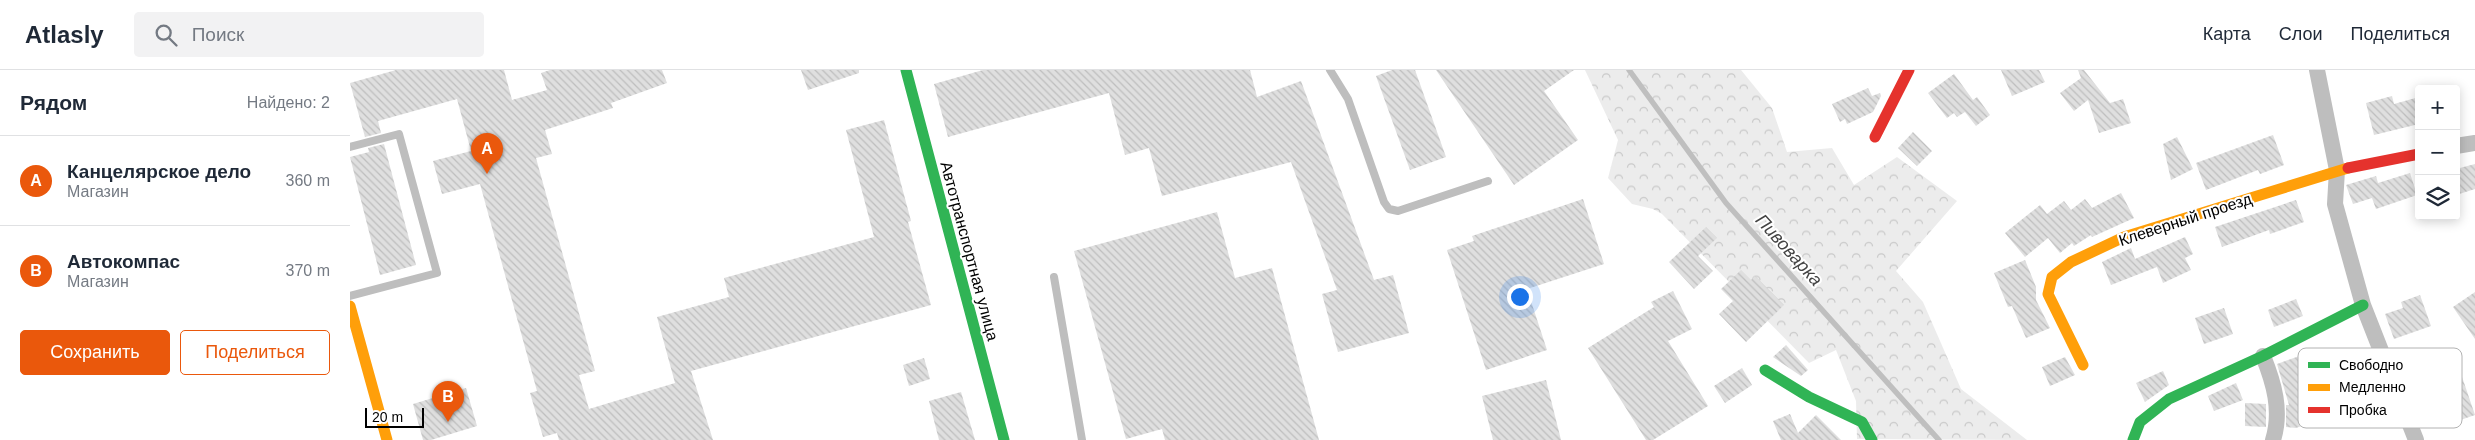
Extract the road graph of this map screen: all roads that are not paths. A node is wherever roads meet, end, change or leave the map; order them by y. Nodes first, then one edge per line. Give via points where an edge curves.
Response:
1 (906, 70) edge
2 (1330, 70) edge
3 (1909, 70) edge
4 (2317, 70) edge
5 (1875, 137) dead end
6 (2475, 142) edge
7 (2460, 145) edge
8 (350, 147) edge
9 (2415, 155) edge
10 (2337, 170) junction
11 (1488, 181) dead end
12 (1054, 277) dead end
13 (350, 296) edge
14 (2363, 305) junction
15 (350, 306) edge
16 (2380, 348) edge
17 (2263, 356) junction
18 (2083, 365) dead end
19 (1765, 370) dead end
20 (2411, 428) edge
21 (387, 440) edge
22 (1004, 440) edge
23 (1082, 440) edge
24 (1872, 440) edge
25 (2134, 440) edge
26 (2273, 440) edge
27 (2416, 440) edge

1 - 22 street, Автотранспортная улица
2 - 11 lane via 1348,99 1389,209 1398,210
3 - 5 street
4 - 10 street
6 - 7 street
8 - 13 lane via 399,134 437,273
9 - 10 street, Клеверный проезд
10 - 14 street via 2335,204
10 - 18 street, Клеверный проезд via 2124,237 2071,262 2052,277 2048,294
12 - 23 lane
14 - 16 street
14 - 17 street
15 - 21 street
17 - 25 street via 2169,399 2140,422
17 - 26 street via 2271,376 2279,418
19 - 24 street via 1809,398 1862,422
20 - 27 street

